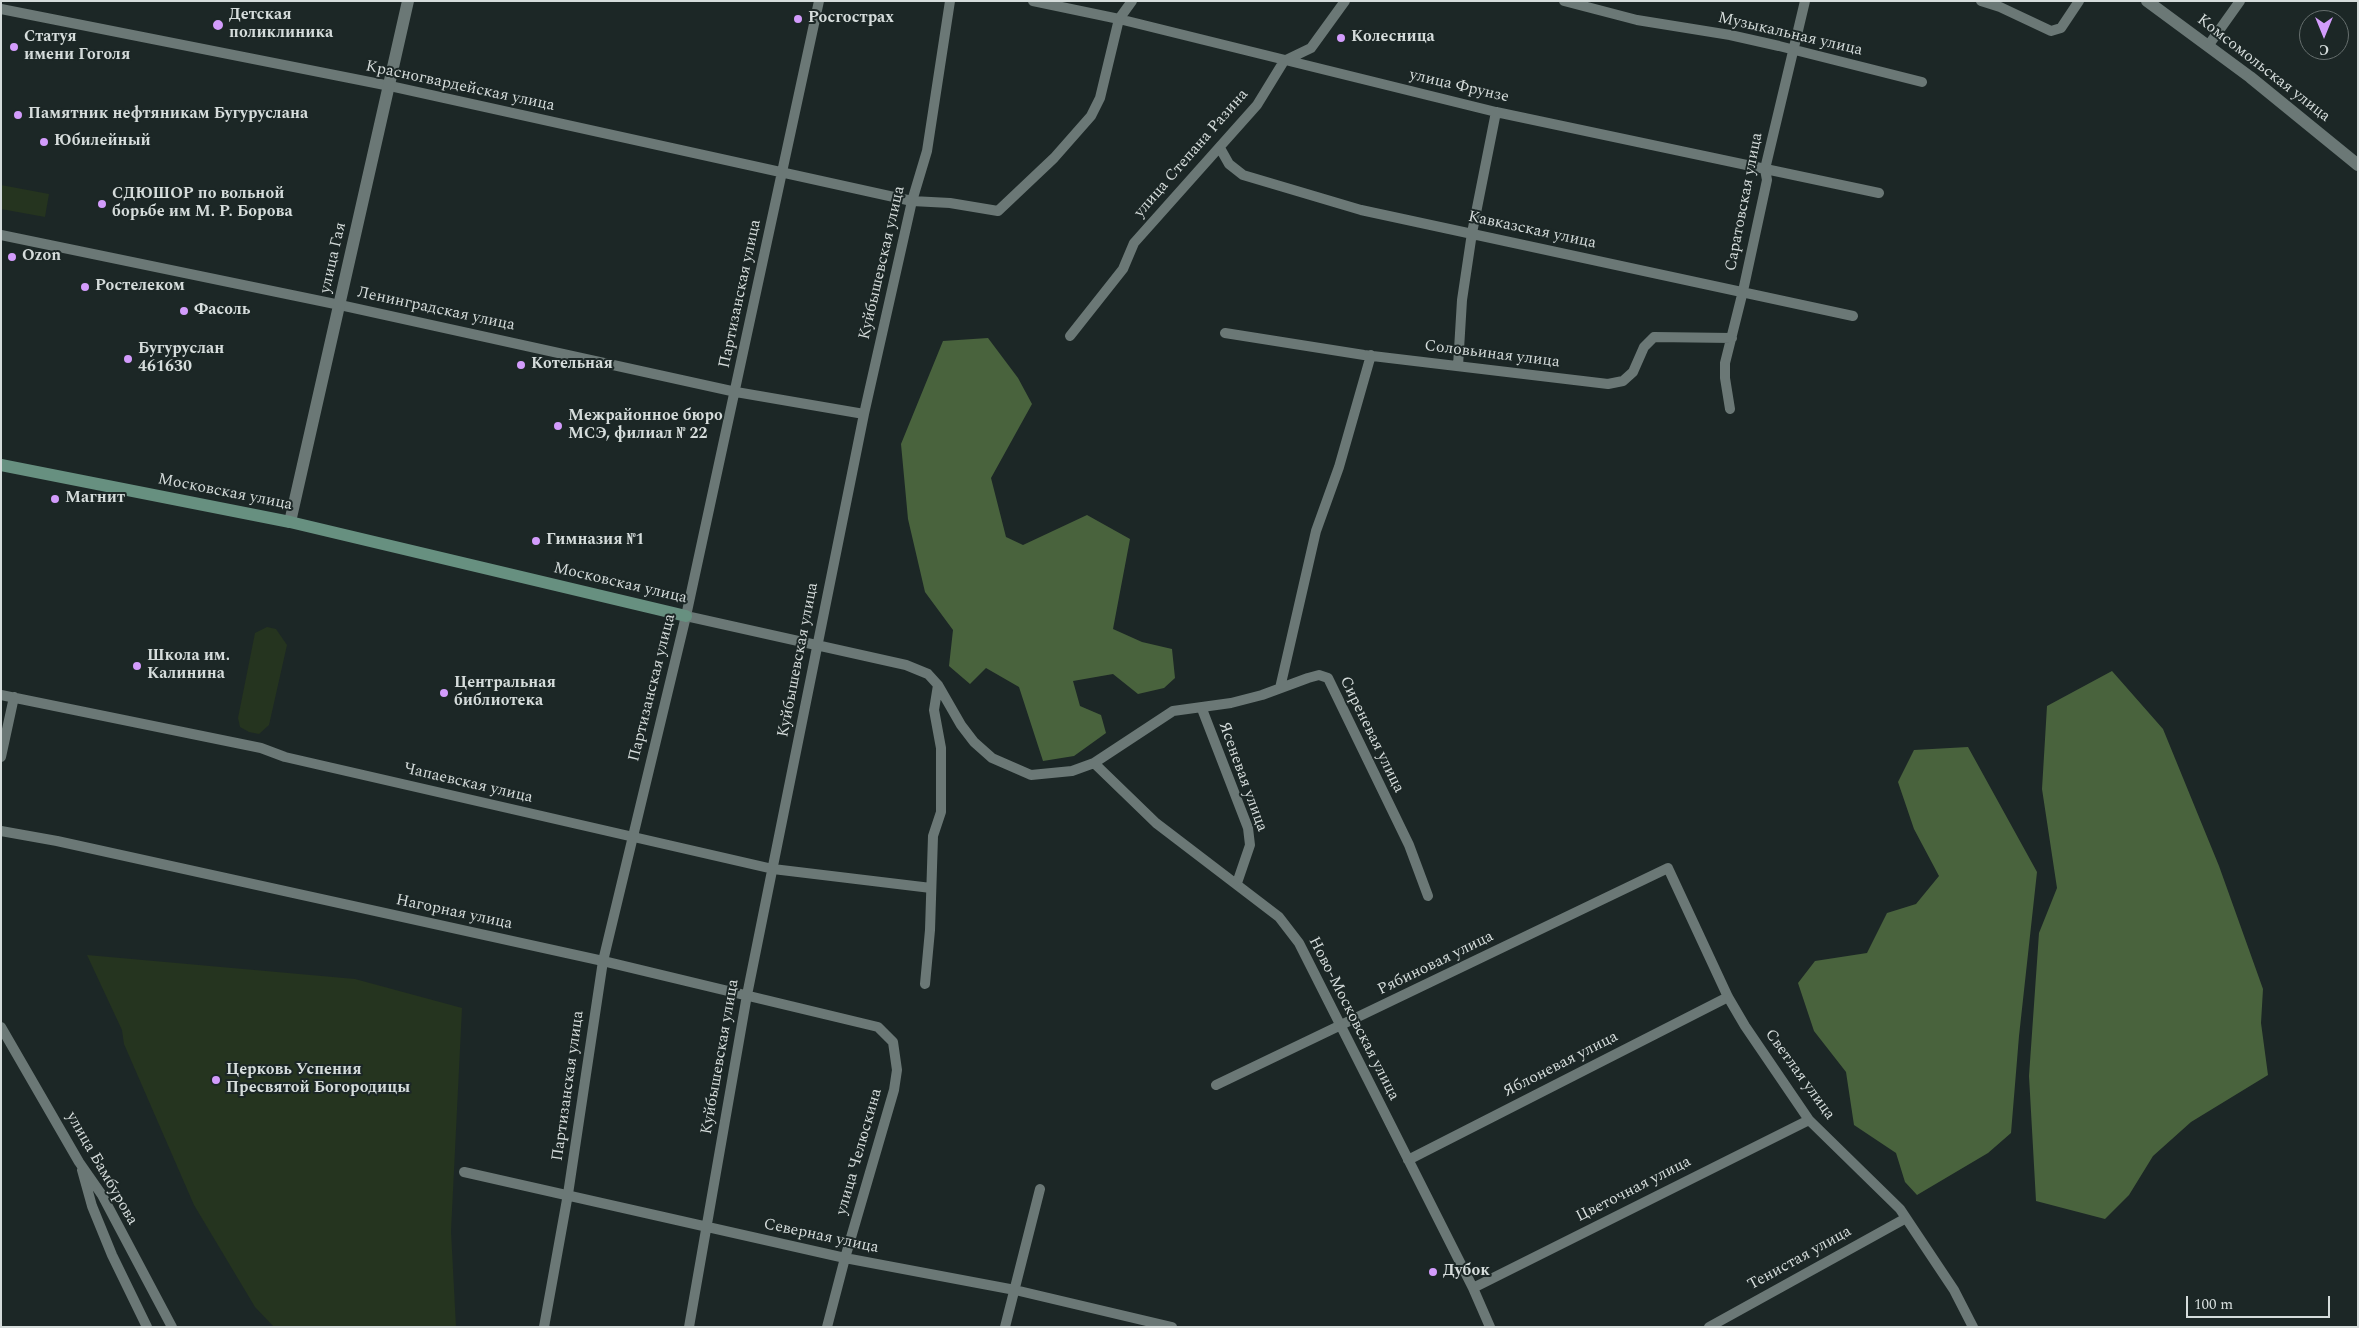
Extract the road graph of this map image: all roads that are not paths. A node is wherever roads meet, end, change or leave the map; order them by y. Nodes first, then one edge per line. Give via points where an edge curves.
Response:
1 (408, 1) edge
2 (818, 1) edge
3 (950, 1) edge
4 (1033, 1) edge
5 (1132, 1) edge
6 (1345, 1) edge
7 (1564, 1) edge
8 (1806, 1) edge
9 (1981, 1) edge
10 (2079, 1) edge
11 (2147, 1) edge
12 (2240, 1) edge
13 (1, 9) edge
14 (1119, 19) junction
15 (2208, 46) junction
16 (1793, 50) junction
17 (1284, 61) junction
18 (1922, 82) dead end
19 (390, 86) junction
20 (1496, 112) junction
21 (1220, 148) junction
22 (2358, 165) edge
23 (1765, 169) junction
24 (782, 172) junction
25 (1879, 193) dead end
26 (912, 201) junction
27 (1472, 233) junction
28 (1, 235) edge
29 (1743, 291) junction
30 (340, 305) junction
31 (1853, 316) dead end
32 (1226, 333) dead end
33 (1070, 336) dead end
34 (1732, 338) junction
35 (1371, 356) junction
36 (1458, 366) junction
37 (736, 392) junction
38 (1730, 409) dead end
39 (864, 414) junction
40 (1, 465) edge
41 (290, 522) junction
42 (686, 616) junction
43 (817, 647) junction
44 (938, 685) junction
45 (1280, 688) junction
46 (1, 695) edge
47 (14, 698) junction
48 (1202, 709) junction
49 (1173, 711) joint
50 (1, 757) edge
51 (1094, 763) junction
52 (1, 831) edge
53 (632, 836) junction
54 (1668, 868) joint
55 (772, 869) junction
56 (1237, 883) junction
57 (931, 888) junction
58 (1428, 896) dead end
59 (603, 962) junction
60 (925, 984) dead end
61 (747, 995) junction
62 (1728, 997) junction
63 (1341, 1026) junction
64 (1, 1027) edge
65 (893, 1042) joint
66 (1216, 1086) dead end
67 (1808, 1120) junction
68 (1408, 1160) junction
69 (79, 1162) junction
70 (464, 1172) dead end
71 (1040, 1189) dead end
72 (568, 1194) junction
73 (1906, 1218) junction
74 (706, 1228) junction
75 (845, 1258) junction
76 (1473, 1288) junction
77 (1015, 1290) junction
78 (147, 1327) edge
79 (172, 1327) edge
80 (544, 1327) edge
81 (689, 1327) edge
82 (827, 1327) edge
83 (1005, 1327) edge
84 (1172, 1327) edge
85 (1490, 1327) edge
86 (1709, 1327) edge
87 (1973, 1327) edge

1 - 19 street, улица Гая
2 - 24 street, Партизанская улица
3 - 26 street, Куйбышевская улица via 928,151
4 - 14 street, улица Фрунзе
5 - 14 street
6 - 17 street via 1311,48
7 - 16 street, Музыкальная улица via 1637,20 1730,35
8 - 16 street, Саратовская улица
9 - 10 street via 2051,31 2061,28
11 - 15 street, Комсомольская улица
12 - 15 street
13 - 19 street, Красногвардейская улица
14 - 17 street, улица Фрунзе
14 - 26 street, Красногвардейская улица via 1100,98 1091,116 1054,158 998,211
15 - 22 street, Комсомольская улица
16 - 18 street, Музыкальная улица
16 - 23 street, Саратовская улица
17 - 20 street, улица Фрунзе
17 - 21 street, улица Степана Разина via 1257,105
19 - 24 street, Красногвардейская улица
19 - 30 street, улица Гая
20 - 23 street, улица Фрунзе
20 - 27 street
21 - 27 street, Кавказская улица via 1229,164 1243,175 1361,210
21 - 33 street, улица Степана Разина via 1134,244 1123,269
23 - 25 street, улица Фрунзе
23 - 29 street, Саратовская улица via 1767,180
24 - 26 street, Красногвардейская улица
24 - 37 street, Партизанская улица
26 - 39 street, Куйбышевская улица
27 - 29 street, Кавказская улица
27 - 36 street via 1462,300
28 - 30 street, Ленинградская улица
29 - 31 street, Кавказская улица
29 - 34 street, Саратовская улица
30 - 37 street, Ленинградская улица
30 - 41 street, улица Гая
32 - 35 street, Соловьиная улица
34 - 36 street, Соловьиная улица via 1654,337 1644,347 1633,372 1623,381 1608,384
34 - 38 street, Саратовская улица via 1725,362
35 - 36 street, Соловьиная улица
35 - 45 street via 1339,467 1316,531
37 - 39 street, Ленинградская улица
37 - 42 street, Партизанская улица
39 - 43 street, Куйбышевская улица
40 - 41 main road, Московская улица
41 - 42 main road, Московская улица
42 - 43 street, Московская улица
42 - 53 street, Партизанская улица
43 - 44 street, Московская улица via 906,665 928,674
43 - 55 street, Куйбышевская улица
44 - 51 street, Московская улица via 961,726 992,758 1031,775 1072,771
44 - 57 street via 934,710 941,748 941,812 933,836
45 - 48 street, Сиреневая улица
45 - 58 street, Сиреневая улица via 1319,675 1328,678 1409,846
46 - 47 street, Чапаевская улица
47 - 50 street
47 - 53 street, Чапаевская улица via 261,748 285,757
48 - 49 street, Сиреневая улица
48 - 56 street, Ясеневая улица via 1248,828 1250,844
49 - 51 street, Московская улица
51 - 56 street, Ново-Московская улица via 1156,823
52 - 59 street, Нагорная улица
53 - 55 street, Чапаевская улица
53 - 59 street, Партизанская улица
54 - 62 street, Светлая улица
54 - 63 street, Рябиновая улица
55 - 57 street, Чапаевская улица
55 - 61 street, Куйбышевская улица
56 - 63 street, Ново-Московская улица via 1279,917 1299,943
57 - 60 street
59 - 61 street, Нагорная улица
59 - 72 street, Партизанская улица
61 - 65 street, Нагорная улица via 878,1027
61 - 74 street, Куйбышевская улица
62 - 67 street, Светлая улица
62 - 68 street, Яблоневая улица
63 - 66 street, Рябиновая улица
63 - 68 street, Ново-Московская улица
64 - 69 street, улица Бамбурова
65 - 75 street, улица Челюскина via 897,1070 894,1090
67 - 73 street, Светлая улица
67 - 76 street, Цветочная улица
68 - 76 street, Ново-Московская улица
69 - 78 street via 112,1255
69 - 79 street, улица Бамбурова via 102,1195
70 - 72 street, Северная улица
71 - 77 street
72 - 74 street, Северная улица
72 - 80 street, Партизанская улица
73 - 86 street, Тенистая улица
73 - 87 street, Светлая улица via 1954,1290
74 - 75 street, Северная улица
74 - 81 street, Куйбышевская улица
75 - 77 street, Северная улица
75 - 82 street, улица Челюскина
76 - 85 street, Ново-Московская улица
77 - 83 street
77 - 84 street, Северная улица

